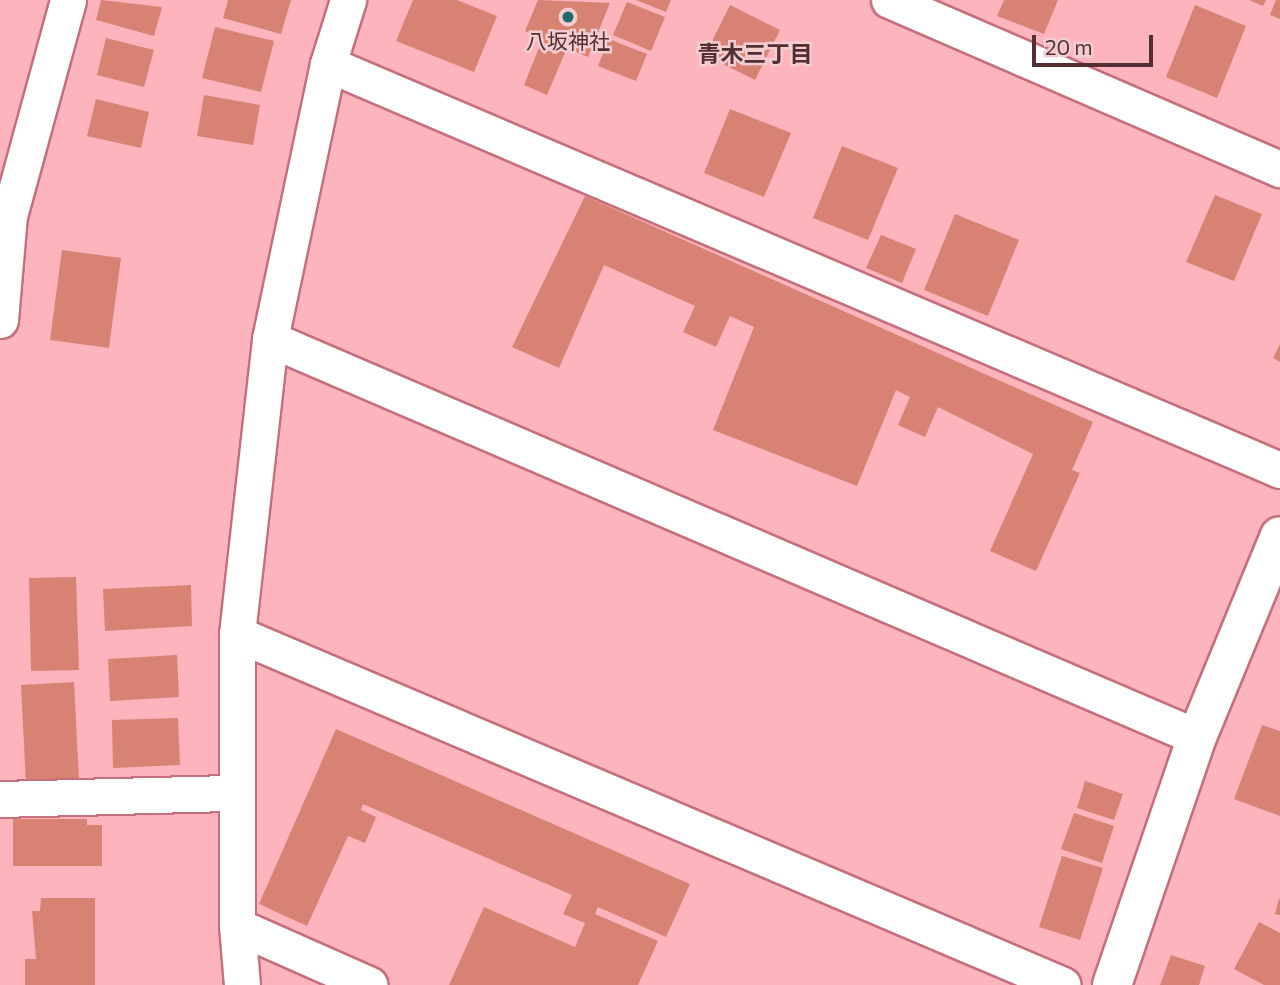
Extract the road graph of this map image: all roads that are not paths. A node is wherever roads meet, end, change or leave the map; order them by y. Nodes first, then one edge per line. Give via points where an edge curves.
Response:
1 (68, 0) edge
2 (348, 0) edge
3 (890, 0) edge
4 (328, 64) junction
5 (1280, 169) edge
6 (0, 320) edge
7 (270, 340) junction
8 (1280, 470) edge
9 (1280, 536) edge
10 (237, 634) junction
11 (1197, 737) junction
12 (236, 793) junction
13 (0, 799) edge
14 (237, 926) junction
15 (242, 985) edge
16 (370, 985) edge
17 (1063, 985) edge
18 (1112, 985) edge

1 - 6 street via 9,216
2 - 4 street
3 - 5 street
4 - 7 street
4 - 8 street
7 - 10 street
7 - 11 street
9 - 11 street
10 - 12 street
10 - 17 street
11 - 18 street
12 - 13 street
12 - 14 street
14 - 15 street
14 - 16 street

